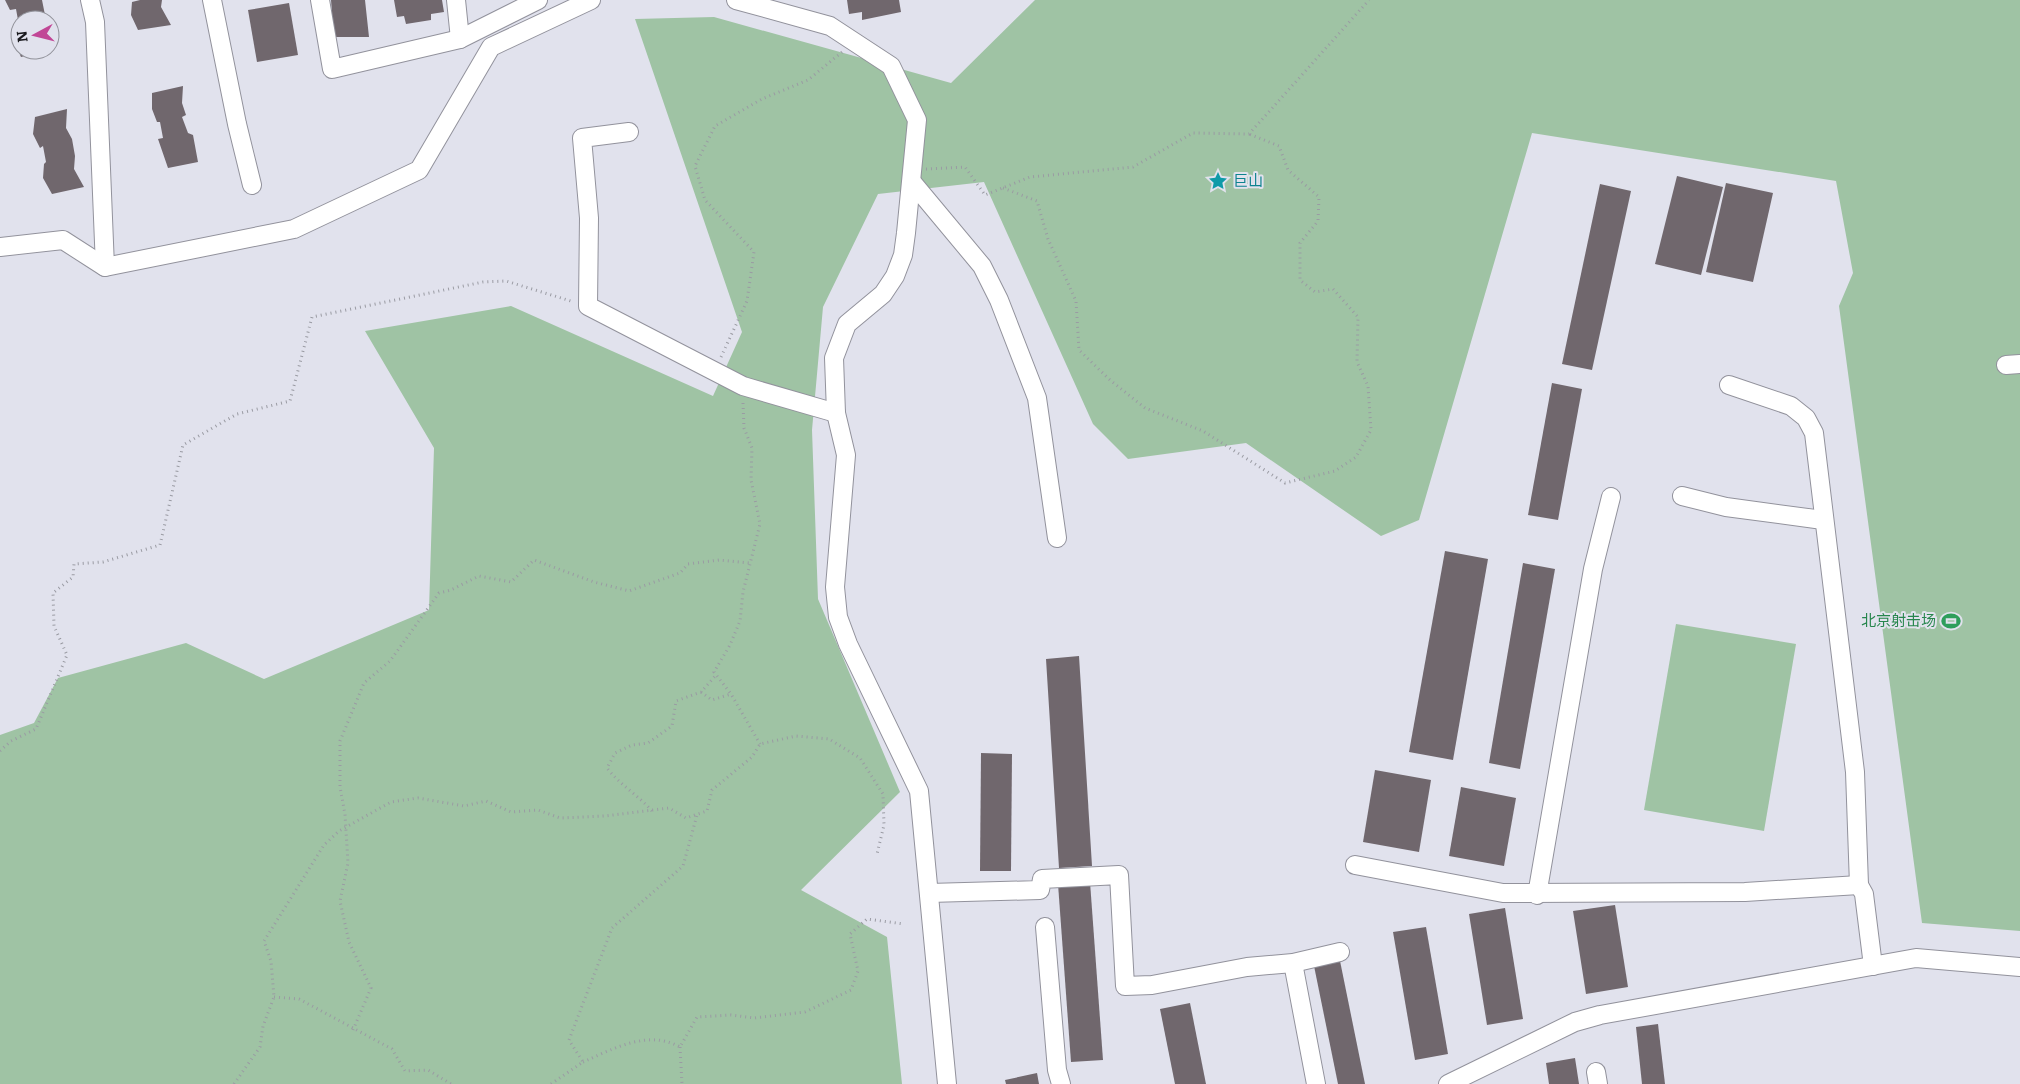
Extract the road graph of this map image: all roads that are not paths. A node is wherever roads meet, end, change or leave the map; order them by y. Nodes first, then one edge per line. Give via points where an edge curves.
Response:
1 (90, 0) edge
2 (212, 0) edge
3 (320, 0) edge
4 (456, 0) edge
5 (538, 0) edge
6 (591, 0) edge
7 (736, 0) edge
8 (460, 39) junction
9 (629, 132) dead end
10 (913, 176) junction
11 (252, 185) dead end
12 (0, 247) edge
13 (105, 267) junction
14 (1729, 386) dead end
15 (836, 413) junction
16 (1682, 496) dead end
17 (1611, 497) dead end
18 (1823, 520) junction
19 (1057, 538) dead end
20 (1355, 865) dead end
21 (1859, 885) junction
22 (928, 893) junction
23 (1537, 895) junction
24 (1045, 927) dead end
25 (1340, 952) dead end
26 (1292, 964) junction
27 (1873, 966) junction
28 (2020, 966) edge
29 (947, 1084) edge
30 (1061, 1084) edge
31 (1316, 1084) edge
32 (1448, 1084) edge

1 - 13 street via 95,22
2 - 11 street
3 - 8 street via 332,69
4 - 8 street
5 - 8 street
6 - 13 street via 491,47 419,170 294,229
7 - 10 street via 830,26 891,66 917,120
9 - 15 street via 582,138 589,218 588,306 743,386
10 - 15 street via 903,255 895,276 883,294 847,324 834,358
10 - 19 street via 982,266 1038,398
12 - 13 street via 63,240
14 - 18 street via 1791,406 1806,418 1814,434
15 - 22 street via 846,455 836,555 838,616 848,644 919,791
16 - 18 street via 1726,507
17 - 23 street via 1593,569
18 - 21 street via 1855,772
20 - 23 street via 1503,893
21 - 23 street via 1745,892
21 - 27 street via 1864,894
22 - 26 street via 1040,890 1042,879 1119,875 1125,986 1152,985 1247,967
22 - 29 street
24 - 30 street via 1057,1070
25 - 26 street
26 - 31 street
27 - 28 street via 1916,958
27 - 32 street via 1600,1015 1575,1022

